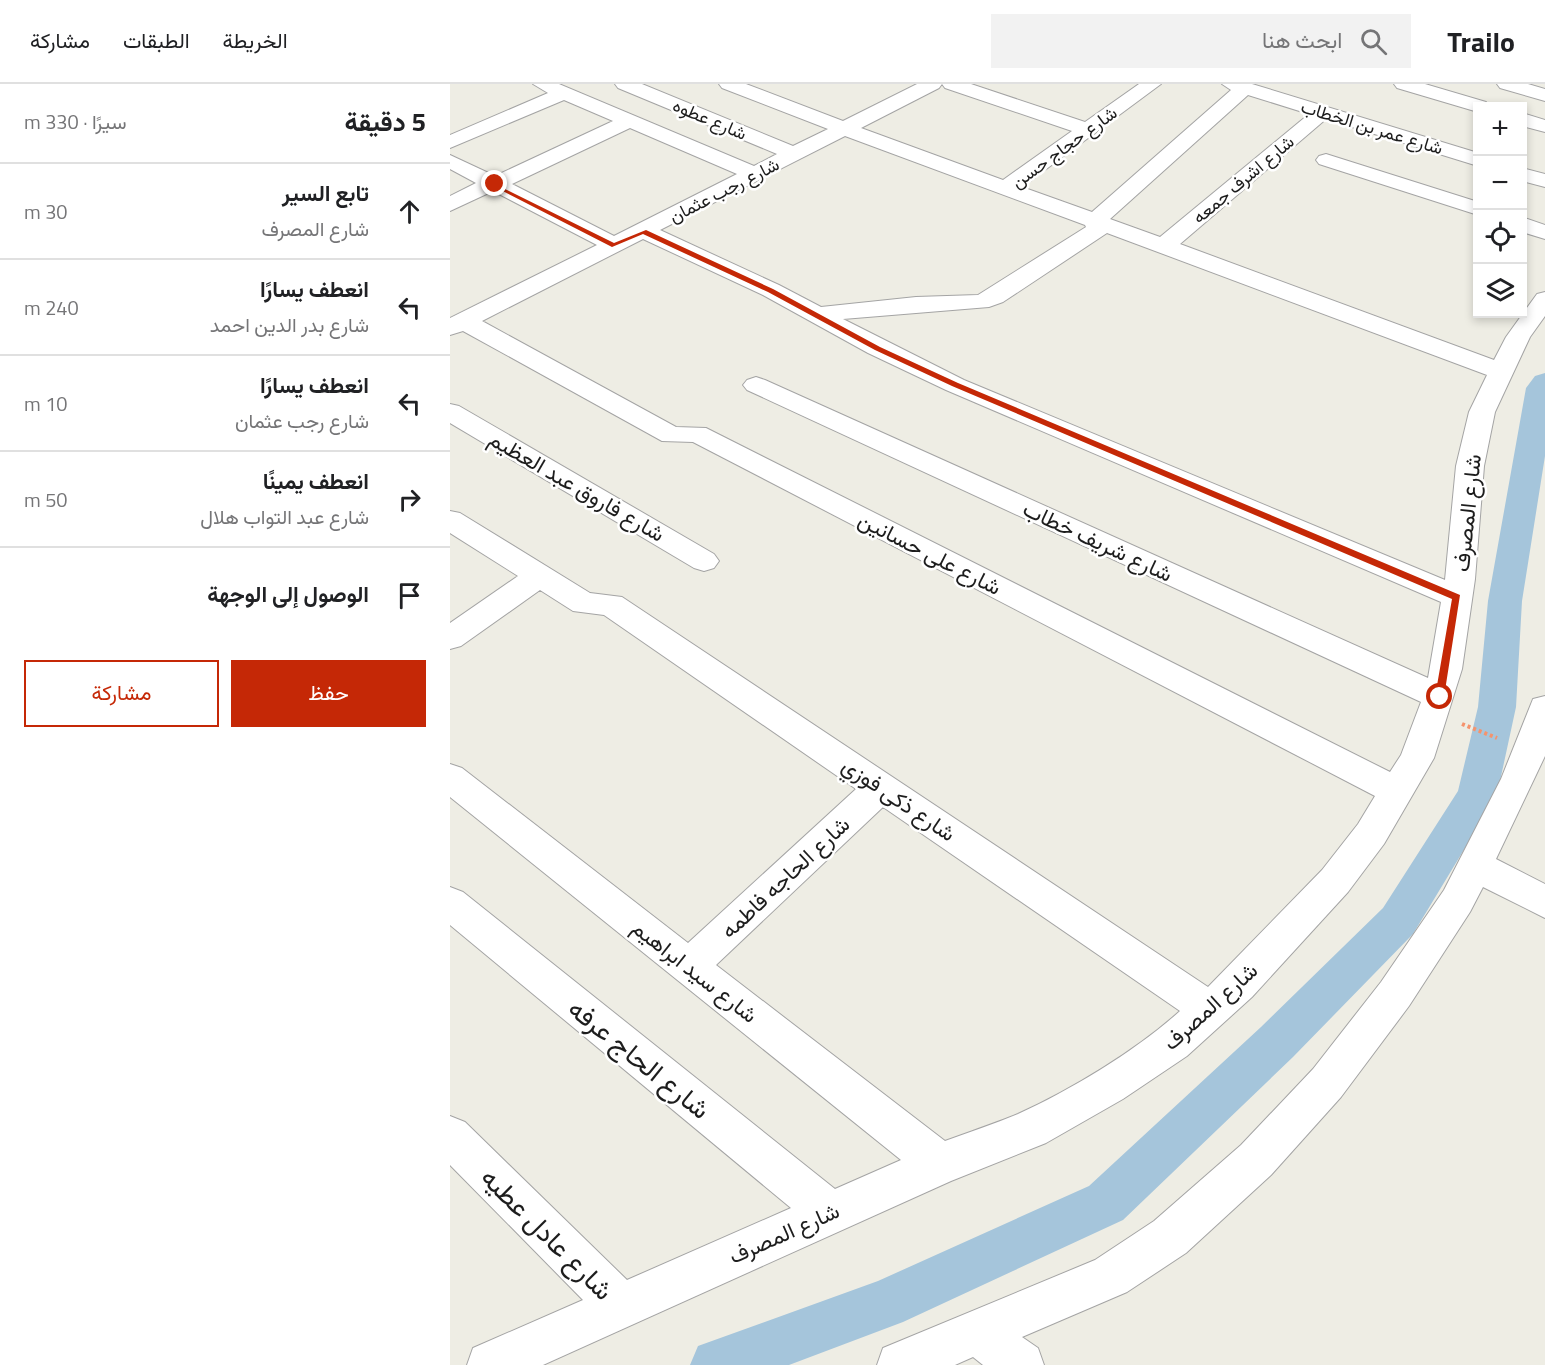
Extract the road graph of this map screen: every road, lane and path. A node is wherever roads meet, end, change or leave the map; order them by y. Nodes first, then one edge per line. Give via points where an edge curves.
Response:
1 (543, 84) edge
2 (626, 84) edge
3 (729, 84) edge
4 (932, 84) edge
5 (952, 84) edge
6 (1151, 84) edge
7 (1404, 84) edge
8 (1507, 84) edge
9 (1238, 86) edge
10 (564, 93) junction
11 (1545, 95) edge
12 (1473, 104) edge
13 (1323, 112) junction
14 (629, 121) junction
15 (1527, 121) edge
16 (1545, 126) edge
17 (843, 129) junction
18 (1088, 130) junction
19 (450, 142) edge
20 (794, 154) junction
21 (1473, 158) edge
22 (1326, 160) dead end
23 (450, 161) edge
24 (755, 174) junction
25 (1527, 176) edge
26 (1545, 181) edge
27 (494, 184) junction
28 (1005, 189) junction
29 (450, 204) edge
30 (1473, 208) edge
31 (1099, 223) junction
32 (1527, 226) edge
33 (643, 231) junction
34 (1545, 232) edge
35 (614, 245) junction
36 (1164, 246) junction
37 (1545, 299) edge
38 (817, 315) junction
39 (460, 316) edge
40 (1500, 371) junction
41 (756, 385) dead end
42 (450, 412) edge
43 (450, 520) edge
44 (704, 561) dead end
45 (538, 577) junction
46 (1457, 597) junction
47 (450, 638) edge
48 (1440, 697) junction
49 (1545, 708) edge
50 (1472, 728) dead end
51 (1503, 741) dead end
52 (450, 778) edge
53 (1532, 784) edge
54 (881, 787) junction
55 (1398, 792) junction
56 (1475, 866) junction
57 (450, 903) edge
58 (1545, 903) edge
59 (689, 966) junction
60 (1210, 1010) junction
61 (450, 1136) edge
62 (940, 1164) junction
63 (830, 1213) junction
64 (620, 1305) junction
65 (978, 1332) junction
66 (490, 1365) edge
67 (900, 1365) edge
68 (1020, 1365) edge

1 - 10 street
2 - 20 street, شارع عطوه
3 - 17 street
4 - 17 street, شارع رجب عثمان
5 - 18 street
6 - 18 street, شارع حجاج حسن
7 - 12 street
8 - 11 street
9 - 13 street, شارع عمر بن الخطاب
9 - 31 street
10 - 14 street
10 - 19 street
13 - 21 street, شارع عمر بن الخطاب
13 - 36 street, شارع اشرف جمعه
14 - 24 street
14 - 27 street
15 - 16 street
17 - 20 street, شارع رجب عثمان
17 - 28 street
18 - 28 street, شارع حجاج حسن
20 - 24 street, شارع رجب عثمان
22 - 30 street
23 - 27 street
24 - 33 street, شارع رجب عثمان
25 - 26 street
27 - 29 street
27 - 35 street
28 - 31 street
31 - 36 street
31 - 38 street via 995,297 981,302 916,304
32 - 34 street
33 - 35 street, شارع رجب عثمان
33 - 38 street
35 - 39 street, شارع رجب عثمان
36 - 40 street
37 - 40 street, شارع المصرف
38 - 46 street via 955,385
39 - 55 street, شارع على حسانين via 671,435 697,434
40 - 46 street, شارع المصرف via 1482,412 1470,466
41 - 48 street, شارع شريف خطاب
42 - 44 street, شارع فاروق عبد العظيم
43 - 45 street
45 - 47 street
45 - 54 street, شارع ذكى فوزي via 584,603 611,605
46 - 48 street, شارع المصرف
48 - 55 street, شارع المصرف via 1417,758
49 - 53 street
50 - 51 path
52 - 59 street, شارع سيد ابراهيم
53 - 56 street
54 - 59 street, شارع الحاجه فاطمه
54 - 60 street, شارع ذكى فوزي
55 - 60 street, شارع المصرف via 1335,881
56 - 58 street
56 - 65 street via 1457,901 1395,994 1327,1083 1256,1160 1170,1238 1111,1276
57 - 63 street, شارع الحاج عرفه
59 - 62 street, شارع سيد ابراهيم
60 - 62 street, شارع المصرف via 1173,1043 1109,1085 1031,1129
61 - 64 street, شارع عادل عطيه
62 - 63 street, شارع المصرف
63 - 64 street, شارع المصرف
64 - 66 street, شارع المصرف
65 - 67 street
65 - 68 street

